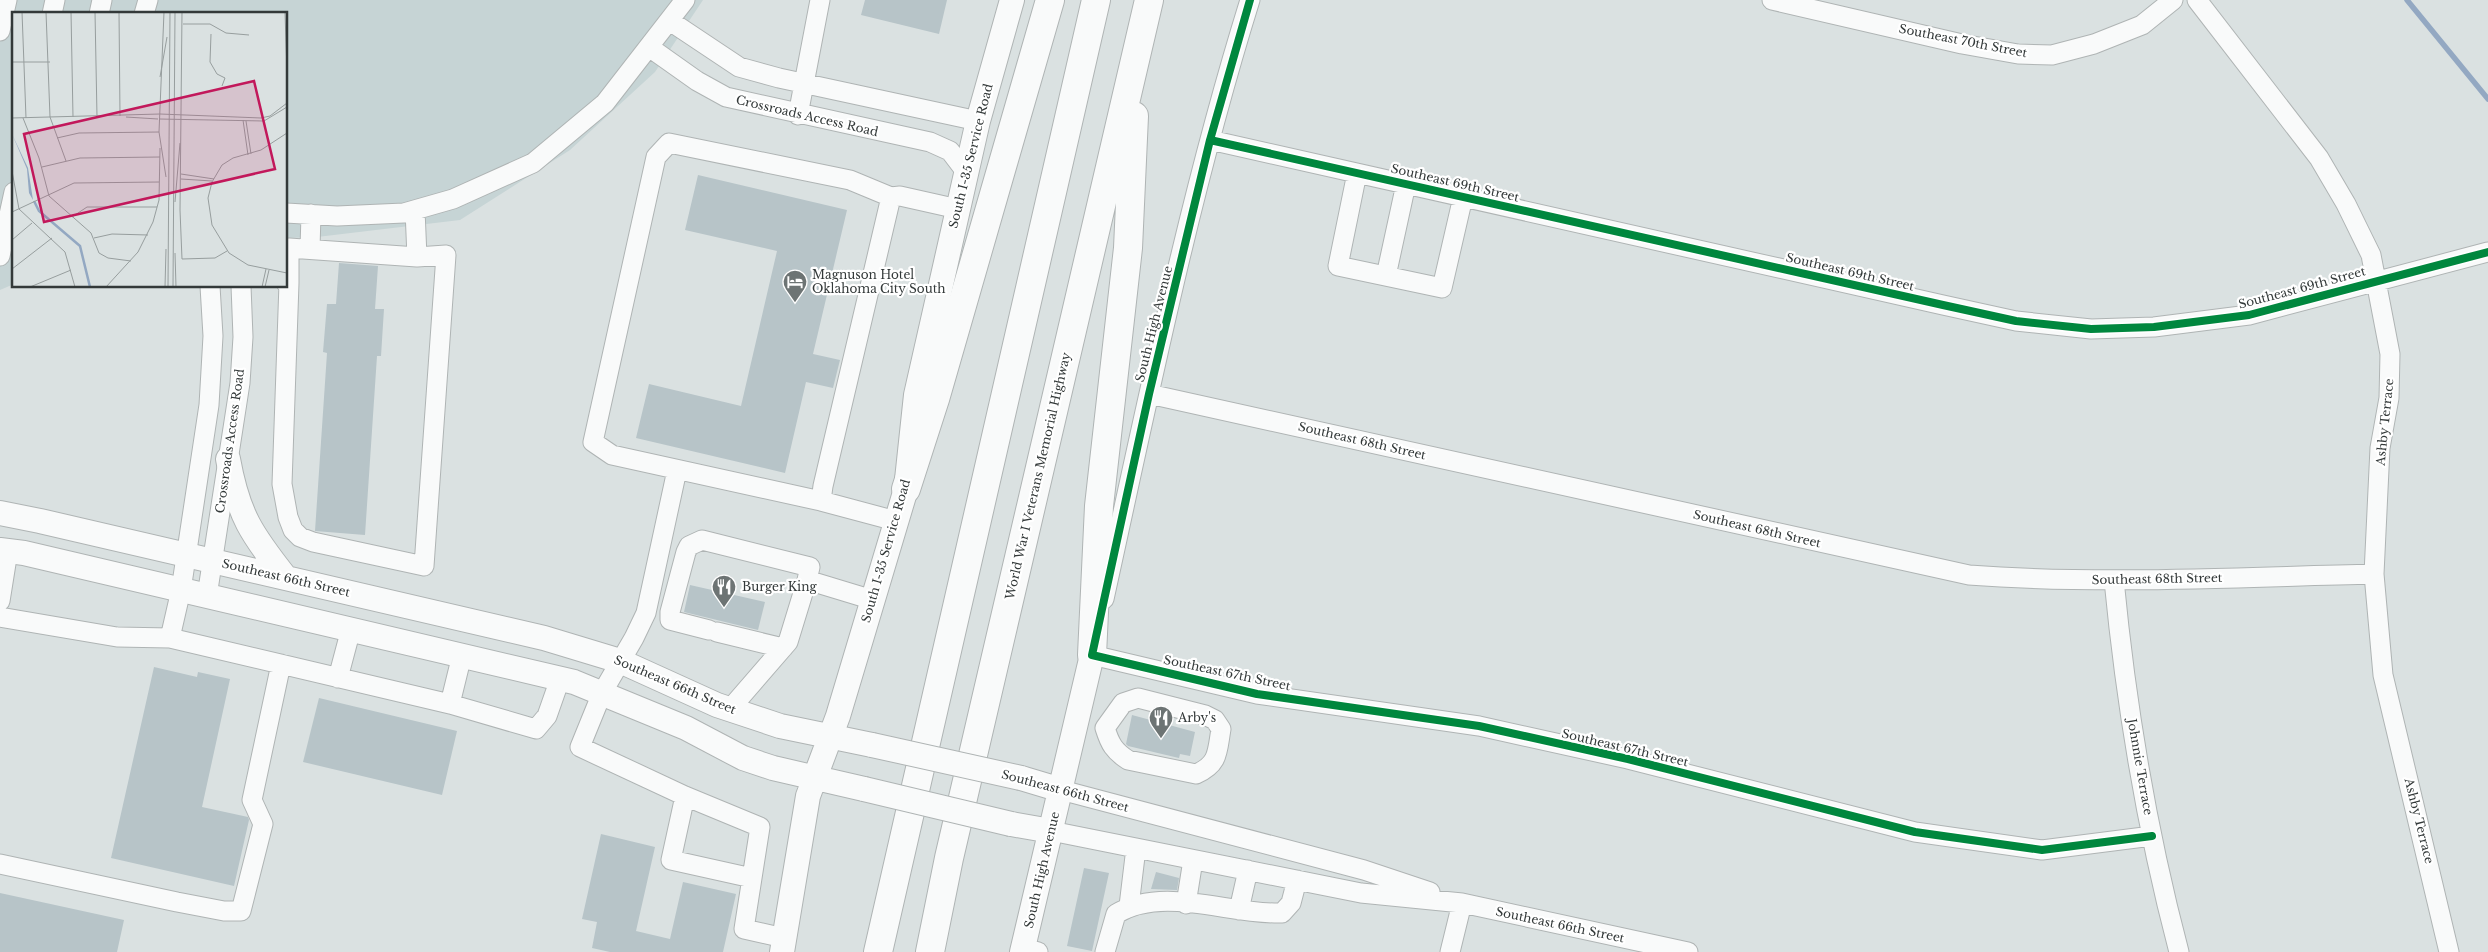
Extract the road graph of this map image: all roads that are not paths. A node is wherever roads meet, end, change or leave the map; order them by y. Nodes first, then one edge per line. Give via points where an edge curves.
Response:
1 (7, 0) edge
2 (685, 0) edge
3 (820, 0) edge
4 (1012, 0) edge
5 (1050, 0) edge
6 (1096, 0) edge
7 (1149, 0) edge
8 (1250, 0) edge
9 (1772, 0) edge
10 (2173, 0) edge
11 (2197, 0) edge
12 (670, 21) junction
13 (0, 31) edge
14 (649, 47) junction
15 (1137, 51) junction
16 (804, 84) junction
17 (798, 115) junction
18 (978, 121) junction
19 (1210, 140) junction
20 (966, 172) junction
21 (1357, 173) junction
22 (1406, 184) junction
23 (891, 197) junction
24 (1463, 197) junction
25 (12, 201) edge
26 (958, 209) junction
27 (415, 210) junction
28 (288, 213) edge
29 (310, 214) junction
30 (310, 249) junction
31 (2488, 252) edge
32 (417, 257) junction
33 (0, 258) edge
34 (1386, 276) junction
35 (2377, 280) junction
36 (288, 283) edge
37 (210, 288) edge
38 (240, 288) edge
39 (288, 288) edge
40 (1149, 394) junction
41 (228, 459) junction
42 (677, 470) junction
43 (906, 489) junction
44 (821, 501) junction
45 (0, 513) edge
46 (896, 521) junction
47 (4, 551) edge
48 (186, 554) junction
49 (213, 561) junction
50 (2374, 574) junction
51 (286, 578) junction
52 (807, 580) junction
53 (2114, 580) junction
54 (181, 590) junction
55 (207, 596) junction
56 (873, 600) junction
57 (0, 602) edge
58 (0, 617) edge
59 (351, 629) junction
60 (170, 638) junction
61 (783, 648) junction
62 (462, 655) junction
63 (1092, 655) junction
64 (620, 661) junction
65 (281, 664) junction
66 (1154, 669) junction
67 (338, 678) junction
68 (560, 678) junction
69 (602, 692) junction
70 (1146, 700) junction
71 (450, 704) junction
72 (730, 710) junction
73 (1076, 723) junction
74 (1105, 728) junction
75 (831, 735) junction
76 (814, 778) junction
77 (1061, 790) junction
78 (685, 796) junction
79 (1051, 831) junction
80 (2152, 836) junction
81 (1136, 848) junction
82 (1193, 860) junction
83 (0, 864) edge
84 (1248, 870) junction
85 (752, 878) junction
86 (1297, 880) junction
87 (1186, 904) junction
88 (1462, 904) junction
89 (1130, 906) junction
90 (1239, 910) junction
91 (783, 945) edge
92 (1028, 951) edge
93 (878, 952) edge
94 (930, 952) edge
95 (1105, 952) edge
96 (1450, 952) edge
97 (1688, 952) edge
98 (2179, 952) edge
99 (2449, 952) edge

1 - 13 street
2 - 12 street
3 - 16 street
4 - 18 main road, South I-35 Service Road
5 - 43 highway
6 - 93 highway
7 - 15 highway, World War I Veterans Memorial Highway
8 - 19 street, South High Avenue
9 - 10 street, Southeast 70th Street via 1962,44 2018,54 2052,55 2094,44 2142,25
11 - 35 street, Ashby Terrace via 2319,158 2371,255
12 - 14 street
12 - 16 street via 739,67
14 - 17 street, Crossroads Access Road via 726,98
14 - 27 street via 605,103 533,162 453,199
15 - 63 highway via 1128,248 1099,506
15 - 94 highway, World War I Veterans Memorial Highway
16 - 17 street
16 - 18 street
17 - 20 street, Crossroads Access Road via 930,142 950,151
18 - 20 main road, South I-35 Service Road
19 - 21 street, Southeast 69th Street
19 - 40 street, South High Avenue
20 - 26 main road, South I-35 Service Road
21 - 22 street, Southeast 69th Street
21 - 34 street via 1338,266
22 - 24 street, Southeast 69th Street
22 - 34 street
23 - 26 street via 900,196
23 - 42 street via 850,180 669,144 656,157 593,442 612,455
23 - 44 street
24 - 34 street via 1442,288
24 - 35 street, Southeast 69th Street via 2016,321 2091,329 2154,327 2249,315
25 - 33 street
26 - 43 main road, South I-35 Service Road via 916,395
27 - 29 street via 395,214
27 - 32 street
28 - 29 street
29 - 30 street
30 - 32 street
30 - 36 street via 289,248
31 - 35 street, Southeast 69th Street
32 - 39 street via 446,255 424,566 313,542 293,530 282,484
35 - 50 street, Ashby Terrace via 2390,354 2390,398 2380,448
37 - 48 street, Crossroads Access Road via 213,336 209,405
38 - 41 street, Crossroads Access Road via 240,383
40 - 53 street, Southeast 68th Street via 1969,575
40 - 63 street, South High Avenue
41 - 49 street, Crossroads Access Road
41 - 51 main road via 234,491 244,517 256,540
42 - 44 street
42 - 64 street via 646,613
43 - 46 main road, South I-35 Service Road
44 - 46 street
45 - 48 main road, Southeast 66th Street
46 - 56 main road, South I-35 Service Road
47 - 54 main road, Southeast 66th Street
47 - 57 street
48 - 49 main road, Southeast 66th Street
48 - 54 street, Crossroads Access Road
49 - 51 main road, Southeast 66th Street
49 - 55 street, Crossroads Access Road
50 - 53 street, Southeast 68th Street
50 - 99 street, Ashby Terrace via 2383,675
51 - 64 main road, Southeast 66th Street via 544,638
52 - 56 street
52 - 61 street via 788,642
52 - 61 street via 810,567 702,540 695,542 686,552 670,620
53 - 80 street, Johnnie Terrace via 2122,665
54 - 55 main road, Southeast 66th Street
54 - 60 street, Crossroads Access Road
55 - 59 main road, Southeast 66th Street
56 - 75 main road, South I-35 Service Road
58 - 60 street via 117,637
59 - 62 main road, Southeast 66th Street
59 - 67 street
60 - 65 street
61 - 72 street
62 - 68 main road, Southeast 66th Street
62 - 71 street
63 - 66 street, Southeast 67th Street
63 - 73 main road, South High Avenue
64 - 69 street
64 - 72 main road, Southeast 66th Street
65 - 67 street
65 - 83 street via 252,800 262,824 241,911 177,902
66 - 70 street
66 - 80 street, Southeast 67th Street via 1257,694 1479,726 1628,759 1915,832 2042,850
67 - 71 street
68 - 69 main road, Southeast 66th Street
68 - 71 street via 547,716 536,728
69 - 76 main road, Southeast 66th Street via 686,728 743,758
69 - 78 street via 580,747
70 - 74 street via 1138,698 1123,703
70 - 74 street via 1215,720 1221,729 1216,759 1206,770 1196,774 1128,760 1111,746
72 - 75 main road, Southeast 66th Street via 780,726
73 - 74 street
73 - 77 main road, South High Avenue
75 - 76 main road, South I-35 Service Road
75 - 77 main road, Southeast 66th Street, bridge via 1022,778
76 - 79 main road, Southeast 66th Street, bridge
76 - 91 main road, South I-35 Service Road via 808,796
77 - 79 main road, South High Avenue
77 - 88 street, Southeast 66th Street via 1364,870
78 - 85 street via 760,827
78 - 85 street via 670,860
79 - 81 street, Southeast 66th Street
79 - 92 main road, South High Avenue
80 - 98 street, Johnnie Terrace
81 - 82 street, Southeast 66th Street
81 - 89 street
82 - 84 street, Southeast 66th Street
82 - 87 street
84 - 86 street, Southeast 66th Street
84 - 90 street
85 - 91 street via 744,929
86 - 88 street, Southeast 66th Street via 1361,893
86 - 90 street via 1291,903 1282,913 1260,914
87 - 89 street via 1150,901
87 - 90 street
88 - 96 street
88 - 97 street, Southeast 66th Street
89 - 95 street via 1116,914

